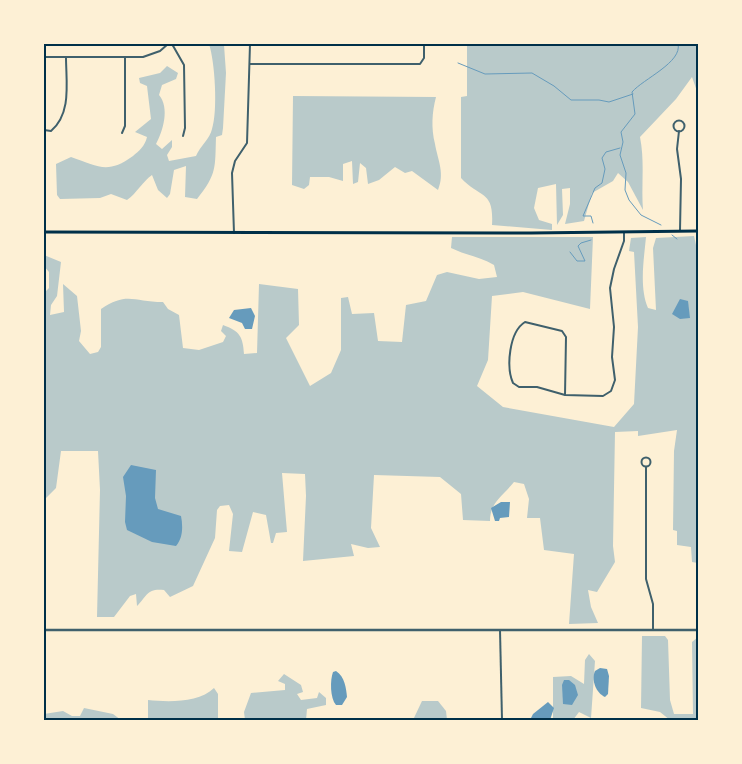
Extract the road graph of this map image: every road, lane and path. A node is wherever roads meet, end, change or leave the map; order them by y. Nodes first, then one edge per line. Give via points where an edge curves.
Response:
1 (168, 44) edge
2 (172, 44) edge
3 (250, 44) edge
4 (424, 44) edge
5 (44, 57) edge
6 (66, 57) junction
7 (126, 57) junction
8 (250, 64) junction
9 (44, 130) edge
10 (679, 131) junction
11 (122, 133) dead end
12 (183, 136) dead end
13 (680, 230) junction
14 (624, 231) junction
15 (698, 231) edge
16 (44, 232) edge
17 (234, 233) junction
18 (565, 395) junction
19 (646, 467) dead end
20 (44, 630) edge
21 (500, 630) junction
22 (653, 630) junction
23 (698, 630) edge
24 (502, 720) edge

1 - 7 street via 160,51 143,57
2 - 12 street via 184,65
3 - 8 street
4 - 8 street via 424,58 420,64
5 - 6 street
6 - 7 street
6 - 9 street via 64,116 51,131
7 - 11 street via 125,126
8 - 17 street via 246,143 232,173
10 - 10 street via 684,126 678,120 674,125
10 - 13 street
13 - 14 main road
13 - 15 main road
14 - 17 main road
14 - 18 street via 610,288 614,386 603,396
16 - 17 main road
18 - 18 street via 566,337 557,328 521,324 510,348 513,383 519,387 537,387
19 - 22 street via 646,579 653,604
20 - 21 street
21 - 22 street
21 - 24 street
22 - 23 street

